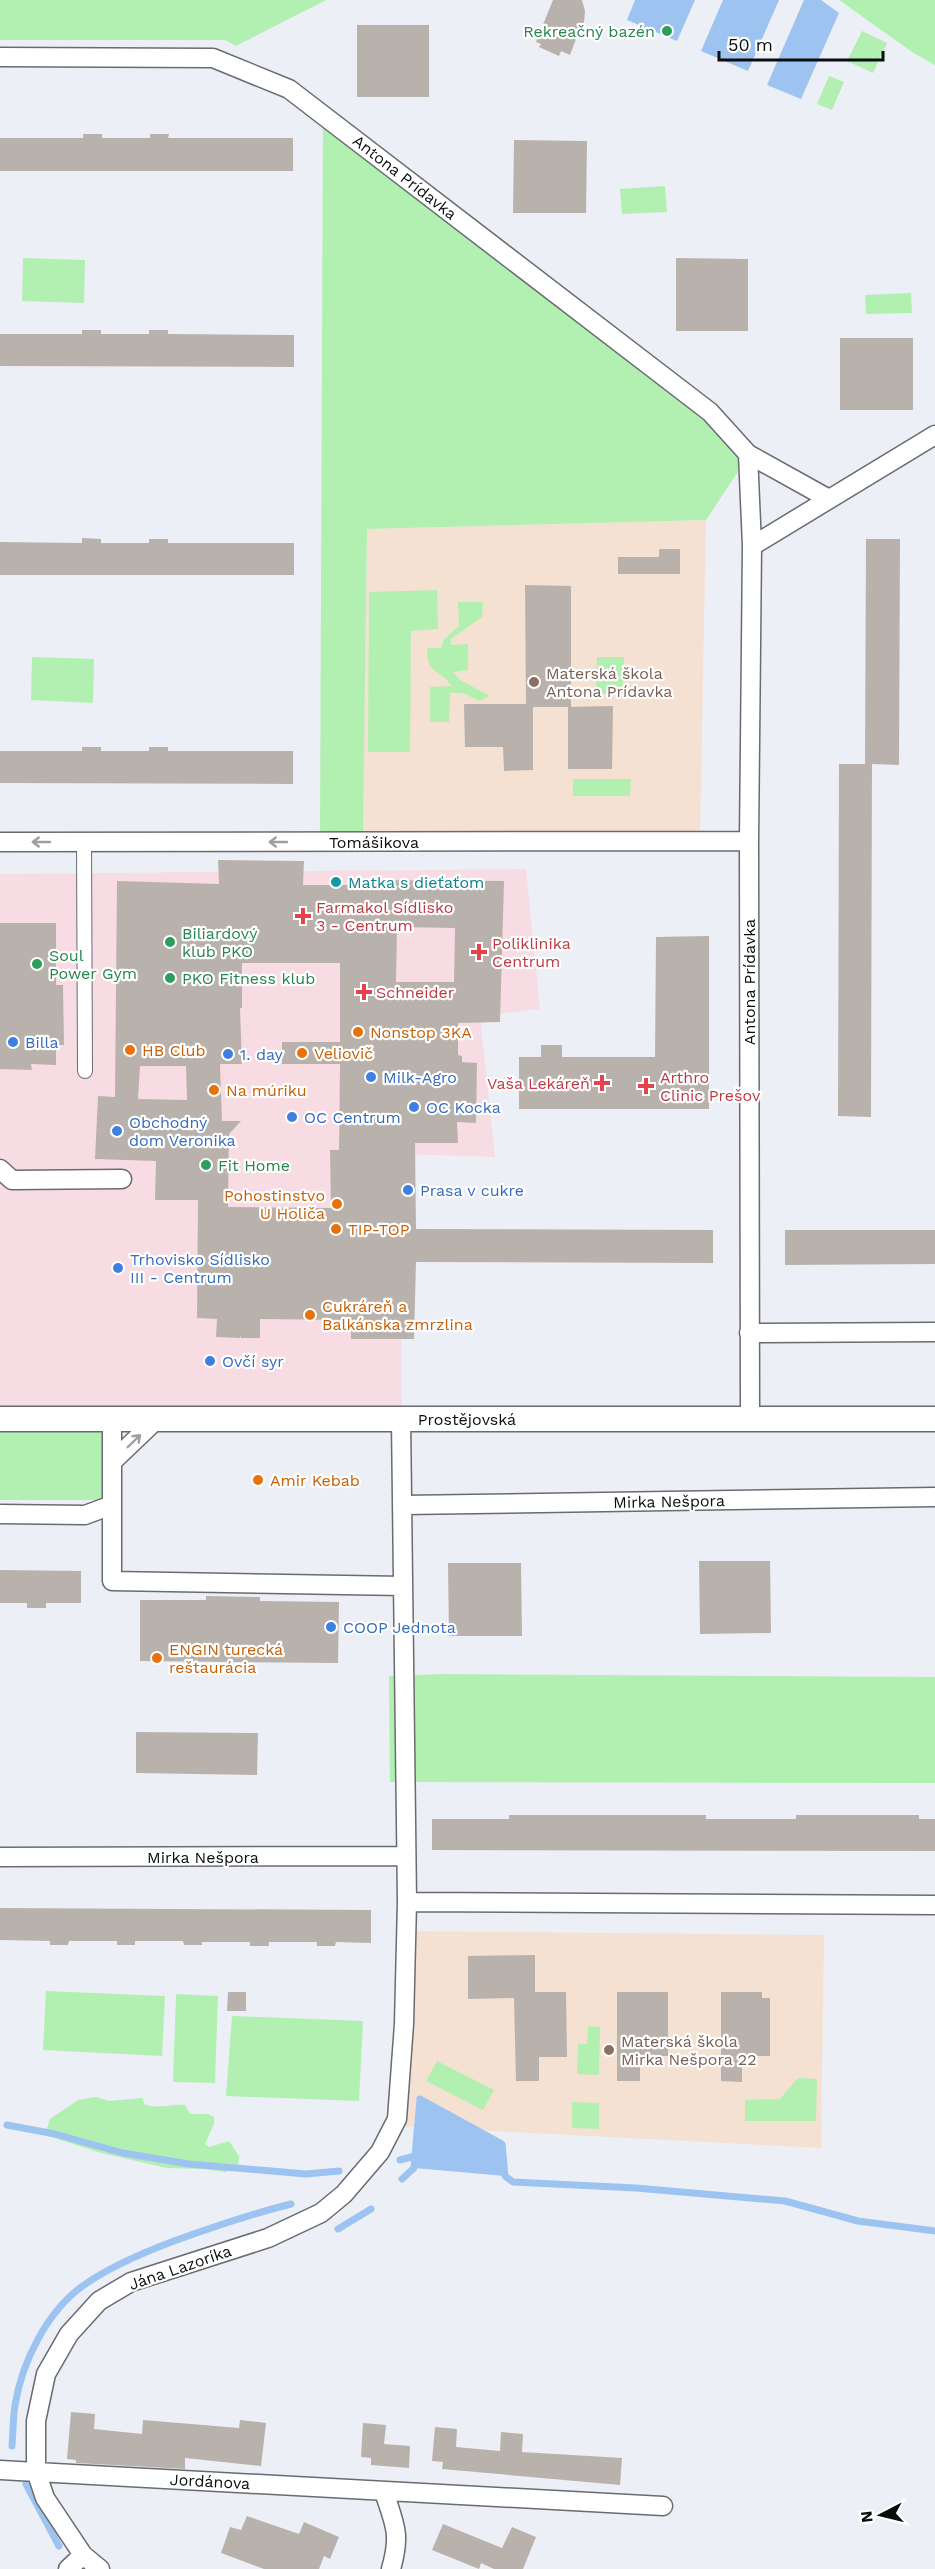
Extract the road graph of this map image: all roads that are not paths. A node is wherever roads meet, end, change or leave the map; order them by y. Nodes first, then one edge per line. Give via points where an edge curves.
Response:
1 (0, 57) edge
2 (935, 435) edge
3 (748, 454) junction
4 (829, 499) junction
5 (752, 546) junction
6 (749, 841) junction
7 (0, 842) edge
8 (84, 842) junction
9 (85, 1071) dead end
10 (0, 1169) edge
11 (122, 1179) dead end
12 (935, 1332) edge
13 (749, 1333) junction
14 (0, 1419) edge
15 (402, 1419) junction
16 (750, 1419) junction
17 (935, 1419) edge
18 (112, 1420) junction
19 (156, 1420) junction
20 (112, 1462) junction
21 (935, 1497) edge
22 (112, 1505) junction
23 (403, 1505) junction
24 (0, 1514) edge
25 (403, 1586) junction
26 (406, 1856) junction
27 (0, 1857) edge
28 (406, 1902) junction
29 (935, 1905) edge
30 (0, 2470) edge
31 (36, 2471) junction
32 (384, 2492) junction
33 (663, 2506) dead end
34 (83, 2555) junction
35 (68, 2569) edge
36 (100, 2569) edge
37 (391, 2569) edge

1 - 3 street, Antona Prídavka via 213,58 289,89 710,412
2 - 4 street
3 - 4 street, Antona Prídavka
3 - 5 street, Antona Prídavka
4 - 5 street
5 - 6 street, Antona Prídavka
6 -> 8 street, Tomášikova
6 - 13 street, Antona Prídavka
8 -> 7 street, Tomášikova
8 - 9 street
10 - 11 street via 12,1180
12 - 13 street
13 - 16 street, Antona Prídavka
14 - 18 street, Prostějovská
15 - 16 street, Prostějovská
15 - 19 street, Prostějovská
15 - 23 street
16 - 17 street, Prostějovská
18 - 19 street, Prostějovská
18 - 20 street
20 -> 19 street
20 - 22 street
21 - 23 street, Mirka Nešpora
22 - 24 street via 85,1515
22 - 25 street via 112,1581
23 - 25 street
25 - 26 street
26 - 27 street, Mirka Nešpora
26 - 28 street
28 - 29 street
28 - 31 street, Jána Lazoríka via 404,2024 397,2119 380,2152 344,2194 321,2213 268,2238 131,2282 99,2301 69,2334 46,2374 36,2421
30 - 31 street, Jordánova
31 - 32 street, Jordánova
31 - 34 street, Jána Lazoríka via 45,2498
32 - 33 street, Jordánova
32 - 37 street via 398,2532
34 - 35 street
34 - 36 street, Jána Lazoríka

